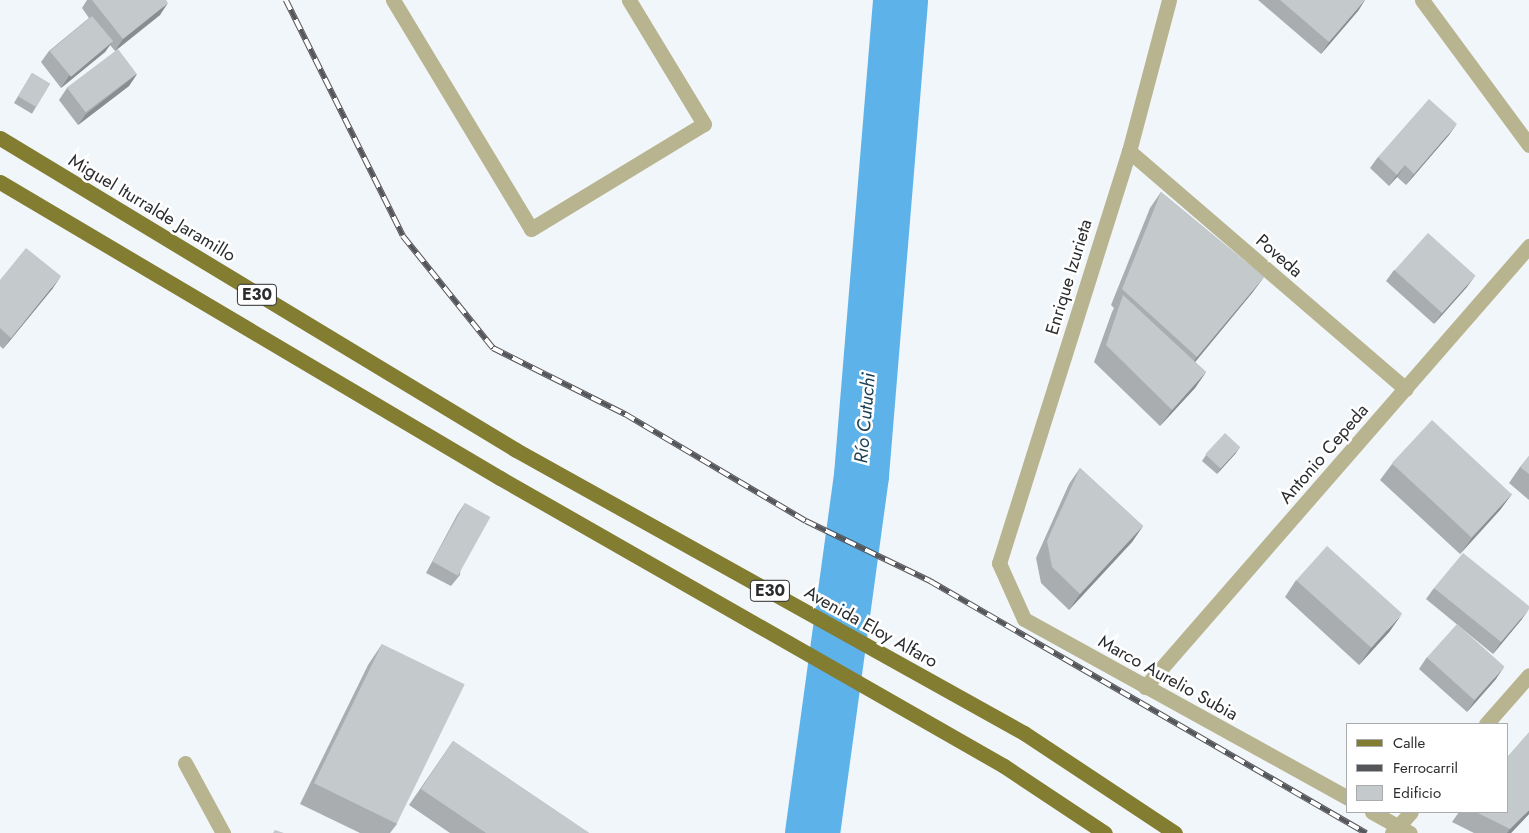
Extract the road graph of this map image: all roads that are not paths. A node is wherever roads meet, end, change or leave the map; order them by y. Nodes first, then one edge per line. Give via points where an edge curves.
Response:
1 (393, 0) edge
2 (629, 0) edge
3 (1169, 0) edge
4 (1422, 0) edge
5 (0, 138) edge
6 (1529, 145) edge
7 (1128, 151) junction
8 (0, 182) edge
9 (1529, 246) edge
10 (1406, 389) junction
11 (516, 450) joint
12 (999, 563) joint
13 (1529, 675) edge
14 (1146, 687) junction
15 (1487, 723) edge
16 (186, 763) dead end
17 (1346, 797) edge
18 (1373, 813) edge
19 (1410, 813) edge
20 (1400, 831) edge
21 (223, 833) edge
22 (1104, 833) edge
23 (1175, 833) edge

1 - 2 street via 531,229 704,124
3 - 7 street, Enrique Izurieta
4 - 6 street
5 - 11 main road, Miguel Iturralde Jaramillo / E30
7 - 10 street, Poveda
7 - 12 street, Enrique Izurieta
8 - 22 main road, E30 via 500,478 1004,766
9 - 10 street, Antonio Cepeda
10 - 14 street, Antonio Cepeda
11 - 23 main road, Avenida Eloy Alfaro / E30 via 1024,734
12 - 14 street, Marco Aurelio Subia via 1024,619
13 - 15 street
14 - 17 street, Marco Aurelio Subia
16 - 21 street
18 - 20 street
19 - 20 street

